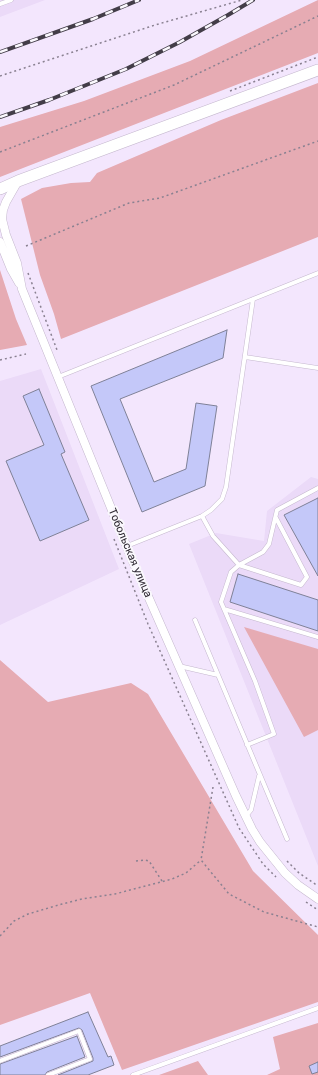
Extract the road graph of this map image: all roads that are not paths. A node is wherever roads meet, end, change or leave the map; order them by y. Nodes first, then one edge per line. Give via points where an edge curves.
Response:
1 (11, 0) edge
2 (0, 4) edge
3 (318, 70) edge
4 (18, 181) junction
5 (0, 189) edge
6 (0, 242) edge
7 (318, 273) edge
8 (22, 289) junction
9 (253, 299) junction
10 (245, 357) junction
11 (318, 368) edge
12 (58, 377) junction
13 (318, 488) edge
14 (202, 516) junction
15 (276, 517) junction
16 (127, 546) junction
17 (239, 565) junction
18 (224, 609) junction
19 (194, 620) dead end
20 (318, 637) edge
21 (179, 666) junction
22 (218, 675) junction
23 (247, 745) junction
24 (260, 775) junction
25 (246, 816) junction
26 (287, 839) dead end
27 (318, 899) edge
28 (318, 1008) edge
29 (0, 1061) edge
30 (48, 1075) edge
31 (133, 1075) edge

1 - 2 lane
3 - 4 street
4 - 5 street
4 - 8 street, Тобольская улица via 6,202 2,218 17,263
6 - 8 street
7 - 9 lane
8 - 12 street, Тобольская улица
9 - 10 lane
9 - 12 lane
10 - 11 lane
10 - 14 lane via 226,487 222,499
12 - 16 street, Тобольская улица
13 - 15 lane via 277,510
14 - 16 lane
14 - 17 lane via 213,536
15 - 17 lane via 269,544 263,552
15 - 17 lane via 307,577 301,584
16 - 21 street, Тобольская улица
17 - 18 lane via 231,572 222,602
18 - 20 lane
18 - 23 lane via 255,681 274,734
19 - 22 lane
21 - 22 lane
21 - 25 street, Тобольская улица
22 - 23 lane
23 - 24 lane
24 - 25 lane via 251,810
24 - 26 lane
25 - 27 street, Тобольская улица via 260,842 285,873
28 - 31 lane
29 - 30 lane via 79,1031 90,1059

